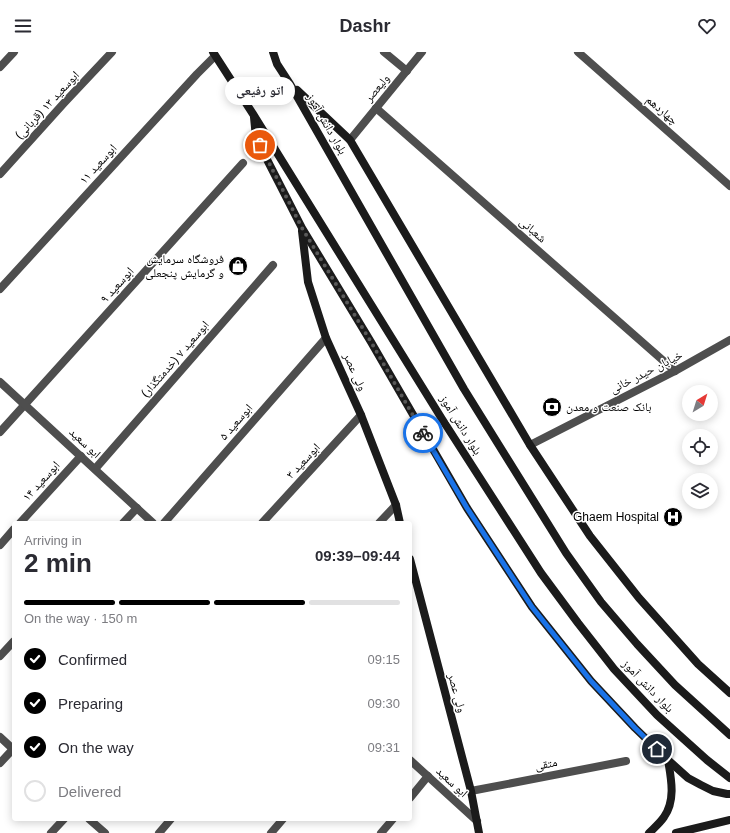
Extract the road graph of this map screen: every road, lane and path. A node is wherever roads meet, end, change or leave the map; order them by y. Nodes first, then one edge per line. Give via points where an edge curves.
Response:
1 (14, 52) edge
2 (112, 52) edge
3 (269, 52) edge
4 (273, 52) edge
5 (384, 52) edge
6 (422, 52) edge
7 (578, 52) edge
8 (214, 54) edge
9 (277, 64) junction
10 (0, 68) edge
11 (407, 70) junction
12 (290, 84) junction
13 (376, 108) junction
14 (254, 114) junction
15 (350, 140) junction
16 (243, 163) dead end
17 (0, 174) edge
18 (730, 186) edge
19 (302, 228) junction
20 (273, 265) dead end
21 (0, 289) edge
22 (326, 338) junction
23 (730, 340) edge
24 (675, 371) junction
25 (0, 382) edge
26 (25, 405) junction
27 (361, 415) junction
28 (0, 432) edge
29 (530, 445) junction
30 (81, 456) junction
31 (95, 469) junction
32 (396, 505) junction
33 (137, 508) junction
34 (22, 521) edge
35 (125, 521) edge
36 (151, 521) edge
37 (166, 521) edge
38 (264, 521) edge
39 (382, 521) edge
40 (400, 521) edge
41 (12, 531) edge
42 (0, 545) edge
43 (412, 567) edge
44 (12, 643) edge
45 (0, 656) edge
46 (730, 693) edge
47 (730, 735) edge
48 (0, 738) edge
49 (12, 747) edge
50 (12, 751) edge
51 (626, 760) dead end
52 (668, 760) junction
53 (412, 762) edge
54 (0, 763) edge
55 (428, 776) junction
56 (730, 778) edge
57 (471, 791) junction
58 (729, 794) edge
59 (412, 796) edge
60 (730, 820) edge
61 (62, 821) edge
62 (92, 821) edge
63 (169, 821) edge
64 (281, 821) edge
65 (391, 821) edge
66 (477, 821) junction
67 (51, 833) edge
68 (105, 833) edge
69 (159, 833) edge
70 (271, 833) edge
71 (381, 833) edge
72 (479, 833) edge
73 (649, 833) edge
74 (676, 833) edge

1 - 10 street
2 - 17 street, ابوسعید ۱۳ (قربانی)
3 - 9 main road
4 - 9 main road, بلوار دانش آموز
5 - 11 street
6 - 11 street, ولیعصر
7 - 18 street, چهاردهم
8 - 14 main road, بلوار دانش آموز
8 - 21 street, ابوسعید ۱۱
9 - 12 main road, بلوار دانش آموز
11 - 13 street, ولیعصر
12 - 15 main road
12 - 47 main road, بلوار دانش آموز via 464,389 566,553 601,602 637,644 675,685
13 - 15 street, ولیعصر
13 - 24 street, شعبانی
14 - 19 main road via 256,138
14 - 56 main road, بلوار دانش آموز via 438,413 541,573 614,669 657,715
15 - 29 main road
16 - 26 street, ابوسعید ۹
19 - 22 main road, ولی عصر via 308,282
19 - 52 main road via 467,508 532,607 591,681
20 - 31 street, ابوسعید ۷ (خدمتگذار)
22 - 27 main road, ولی عصر
22 - 37 street, ابوسعید ۵
23 - 24 street, خیابان حیدر خانی
24 - 29 street, خیابان حیدر خانی
25 - 26 street, ابو سعید
26 - 28 street, ابوسعید ۹
26 - 30 street, ابو سعید
27 - 32 main road, ولی عصر
27 - 38 street, ابوسعید ۳
29 - 46 main road via 590,536 639,598 698,664
30 - 31 street, ابو سعید
30 - 34 street, ابوسعید ۱۴
31 - 33 street, ابو سعید
32 - 39 street
32 - 40 main road, ولی عصر
33 - 35 street
33 - 36 street, ابو سعید
41 - 42 street
43 - 57 main road, ولی عصر
44 - 45 street
48 - 49 street
50 - 54 street
51 - 57 street, متقی
52 - 58 main road via 688,778 713,791
52 - 73 main road via 672,788 670,804 664,816
53 - 55 street, ابو سعید
55 - 59 street
55 - 66 street, ابو سعید
57 - 66 main road, ولی عصر
60 - 74 main road
61 - 67 street
62 - 68 street
63 - 69 street
64 - 70 street
65 - 71 street
66 - 72 main road, ولی عصر

